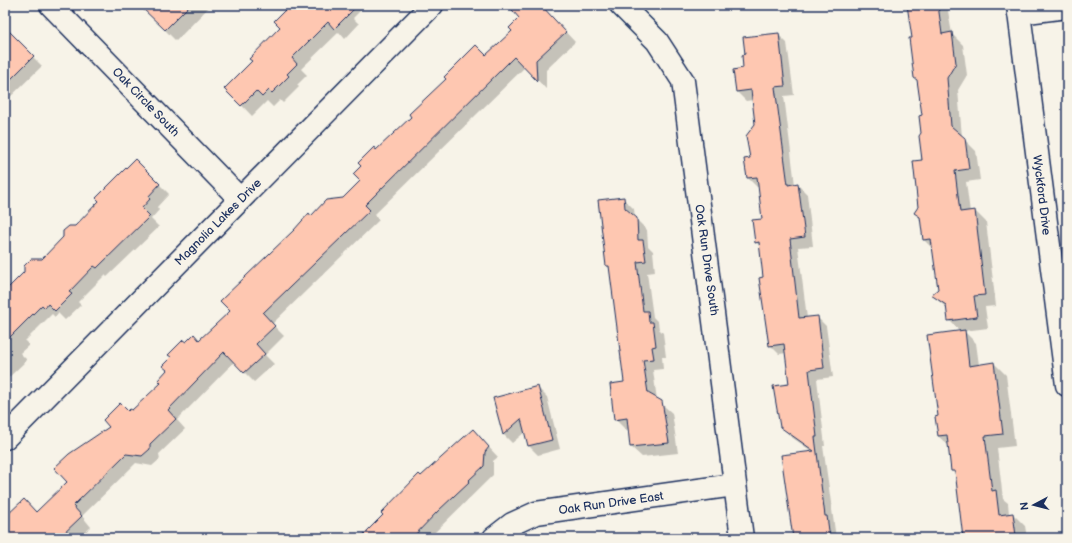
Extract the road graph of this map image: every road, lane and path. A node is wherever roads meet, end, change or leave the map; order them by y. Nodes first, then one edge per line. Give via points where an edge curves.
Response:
1 (51, 5) edge
2 (432, 5) edge
3 (621, 5) edge
4 (1067, 7) edge
5 (1018, 9) edge
6 (240, 199) junction
7 (1064, 338) edge
8 (1067, 385) edge
9 (5, 438) edge
10 (734, 485) junction
11 (494, 538) edge
12 (742, 538) edge

1 - 6 street, Oak Circle South
2 - 6 street, Magnolia Lakes Drive
3 - 10 street, Oak Run Drive South via 657,41 683,81 732,451
4 - 5 street
5 - 7 street, Wyckford Drive
6 - 9 street, Magnolia Lakes Drive
7 - 8 street, Wyckford Drive
10 - 11 street, Oak Run Drive East via 536,513 512,524
10 - 12 street, Oak Run Drive South

